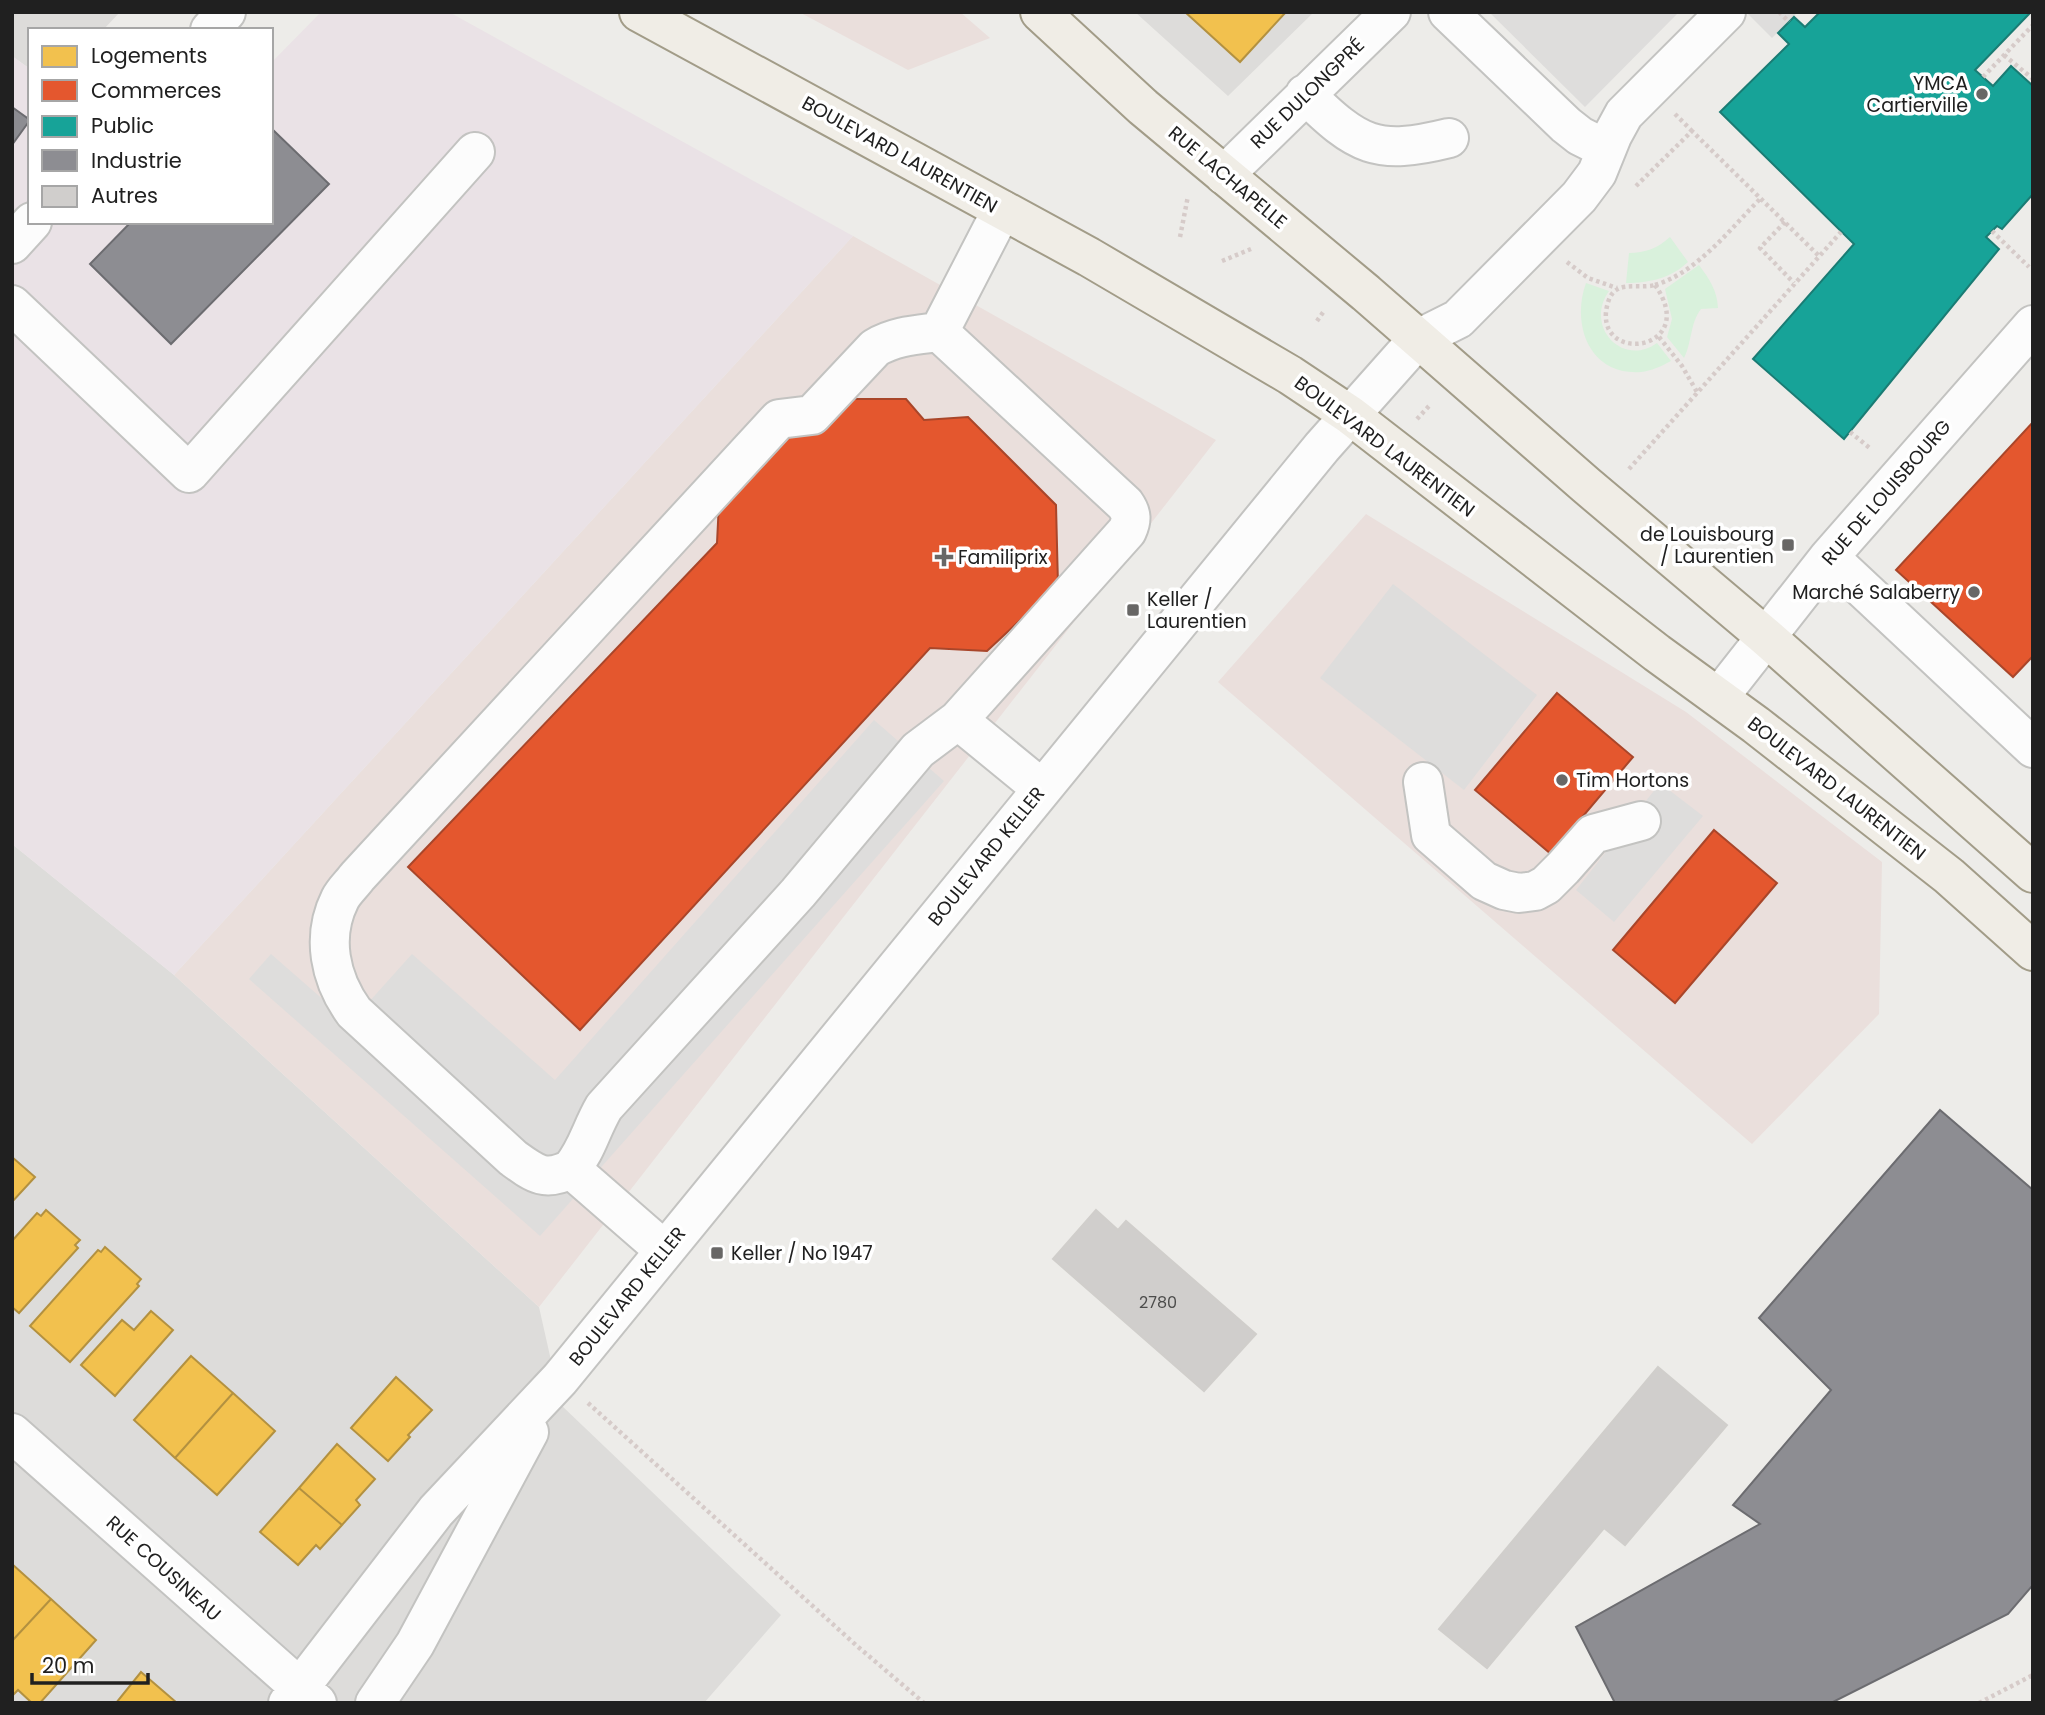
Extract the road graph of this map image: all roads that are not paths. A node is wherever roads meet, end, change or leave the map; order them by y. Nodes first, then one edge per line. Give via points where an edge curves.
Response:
1 (226, 12) edge
2 (639, 12) edge
3 (1040, 12) edge
4 (1391, 12) edge
5 (1448, 12) edge
6 (1726, 12) edge
7 (212, 28) edge
8 (1305, 94) junction
9 (1450, 138) dead end
10 (1606, 149) junction
11 (475, 152) dead end
12 (1224, 175) junction
13 (1002, 209) junction
14 (30, 224) edge
15 (12, 244) edge
16 (12, 305) edge
17 (2033, 325) edge
18 (939, 332) junction
19 (1418, 340) junction
20 (1350, 415) junction
21 (1829, 557) junction
22 (1766, 637) junction
23 (1718, 697) junction
24 (958, 720) junction
25 (2032, 746) edge
26 (1423, 782) dead end
27 (1041, 788) junction
28 (1641, 821) dead end
29 (2029, 862) edge
30 (2033, 951) edge
31 (571, 1169) junction
32 (664, 1250) junction
33 (560, 1379) junction
34 (12, 1433) edge
35 (302, 1698) edge
36 (375, 1703) edge

1 - 7 street
2 - 13 main road, BOULEVARD LAURENTIEN
3 - 12 main road, RUE LACHAPELLE
4 - 8 street, RUE DULONGPRÉ
5 - 10 street via 1566,125
6 - 10 street via 1625,114
8 - 9 street via 1334,123 1367,143 1392,148
8 - 12 street, RUE DULONGPRÉ
10 - 19 street via 1597,173 1579,197 1458,320
11 - 16 street via 189,472
12 - 19 main road, RUE LACHAPELLE
13 - 18 street
13 - 20 main road, BOULEVARD LAURENTIEN via 1275,366
14 - 15 street
17 - 21 street, RUE DE LOUISBOURG
18 - 24 street via 1131,512 1127,531
18 - 31 street via 887,341 812,415 779,419 341,898 332,921 330,952 341,994 354,1012 530,1171 557,1176
19 - 20 street, BOULEVARD KELLER
19 - 22 main road
20 - 23 main road, BOULEVARD LAURENTIEN
20 - 27 street, BOULEVARD KELLER
21 - 22 street, RUE DE LOUISBOURG
21 - 25 street
22 - 23 street, RUE DE LOUISBOURG
22 - 29 main road
23 - 30 main road, BOULEVARD LAURENTIEN via 1949,876
24 - 27 street
24 - 31 street via 918,750 797,893 604,1107 583,1155
26 - 28 street via 1431,835 1484,881 1519,893 1546,885 1593,834
27 - 32 street, BOULEVARD KELLER
31 - 32 street
32 - 33 street, BOULEVARD KELLER
33 - 35 street, BOULEVARD KELLER via 436,1511
33 - 36 street, BOULEVARD KELLER via 415,1644
34 - 35 street, RUE COUSINEAU

